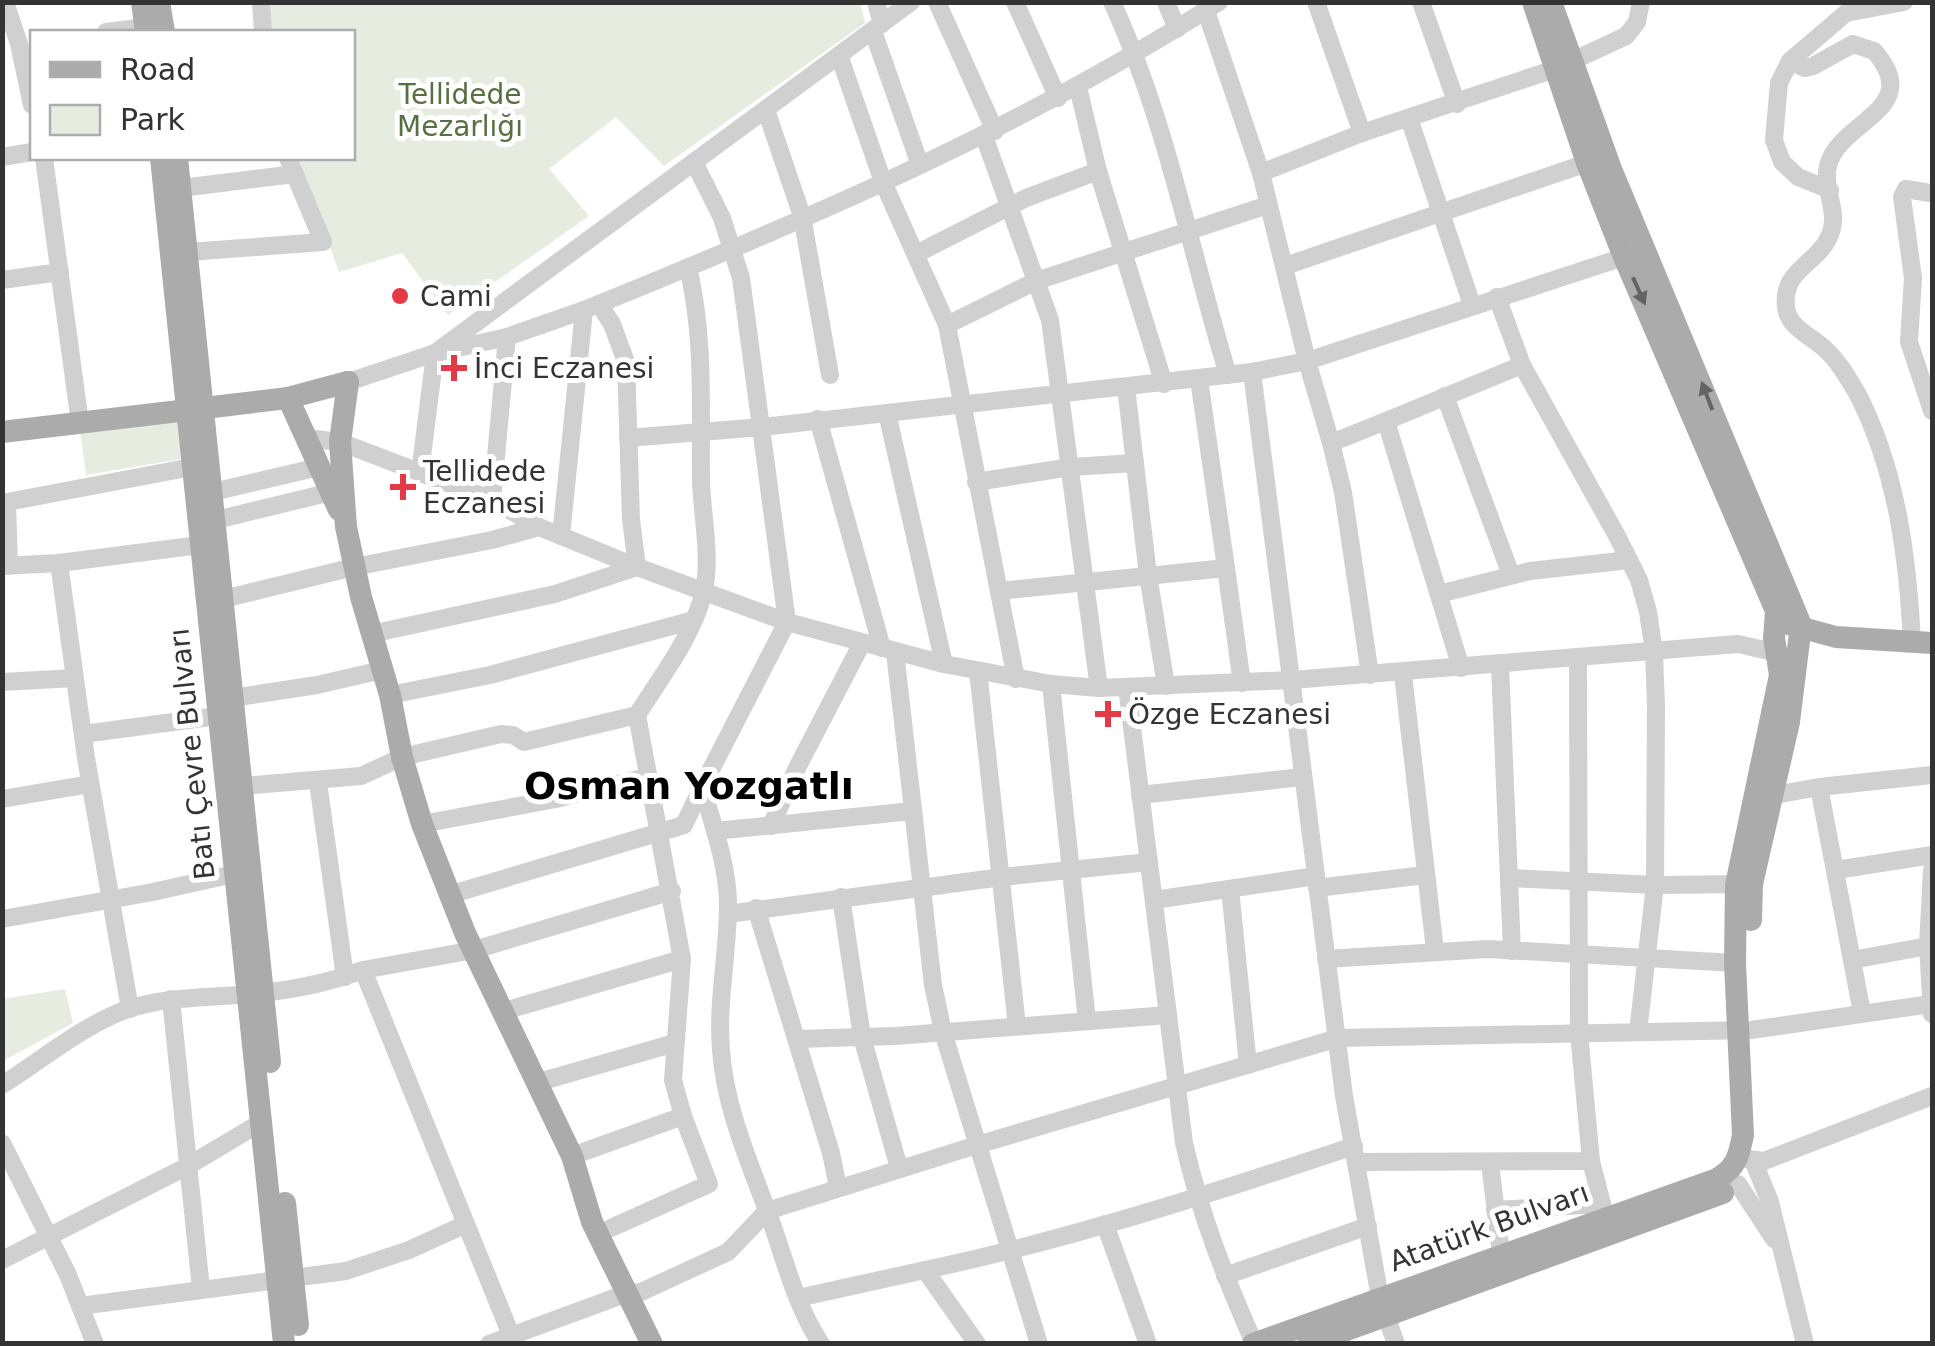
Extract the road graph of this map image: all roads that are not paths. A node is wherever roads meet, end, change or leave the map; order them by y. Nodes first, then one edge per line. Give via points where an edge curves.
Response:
1 (5, 2) edge
2 (142, 2) edge
3 (160, 2) edge
4 (261, 2) edge
5 (876, 2) edge
6 (912, 2) edge
7 (936, 2) edge
8 (1015, 2) edge
9 (1112, 2) edge
10 (1166, 2) edge
11 (1316, 2) edge
12 (1422, 2) edge
13 (1532, 2) edge
14 (1551, 2) edge
15 (1641, 2) edge
16 (1904, 2) edge
17 (1212, 7) edge
18 (877, 28) junction
19 (1176, 29) junction
20 (152, 30) edge
21 (152, 30) edge
22 (263, 30) edge
23 (26, 43) edge
24 (1136, 54) junction
25 (839, 56) junction
26 (1790, 61) junction
27 (1564, 64) junction
28 (30, 84) edge
29 (1078, 87) junction
30 (1058, 98) junction
31 (1457, 104) junction
32 (766, 110) junction
33 (1409, 118) junction
34 (989, 133) junction
35 (1362, 133) junction
36 (30, 152) edge
37 (2, 157) edge
38 (44, 160) edge
39 (160, 160) edge
40 (178, 160) edge
41 (694, 162) junction
42 (1588, 163) junction
43 (920, 165) junction
44 (291, 166) edge
45 (1098, 170) junction
46 (1261, 172) junction
47 (883, 182) junction
48 (180, 188) junction
49 (1830, 190) junction
50 (1932, 195) edge
51 (1268, 206) junction
52 (1008, 208) junction
53 (1442, 213) junction
54 (802, 216) junction
55 (1187, 230) junction
56 (731, 247) junction
57 (1124, 250) junction
58 (188, 252) junction
59 (916, 254) junction
60 (1634, 254) junction
61 (1285, 266) junction
62 (688, 267) junction
63 (60, 272) junction
64 (2, 280) edge
65 (1036, 281) junction
66 (1497, 297) junction
67 (1472, 304) junction
68 (591, 307) junction
69 (947, 325) junction
70 (507, 337) junction
71 (435, 353) junction
72 (1307, 360) junction
73 (1522, 365) junction
74 (1252, 372) junction
75 (1228, 375) junction
76 (830, 376) dead end
77 (1198, 379) junction
78 (348, 382) junction
79 (1164, 384) junction
80 (1126, 387) junction
81 (286, 392) junction
82 (1060, 393) junction
83 (1445, 396) junction
84 (196, 404) junction
85 (964, 404) junction
86 (1932, 411) edge
87 (887, 413) junction
88 (79, 416) junction
89 (2, 419) edge
90 (818, 420) junction
91 (1386, 421) junction
92 (762, 427) junction
93 (702, 430) junction
94 (2, 432) edge
95 (306, 438) junction
96 (628, 438) junction
97 (340, 442) junction
98 (1331, 443) junction
99 (1135, 463) junction
100 (320, 467) junction
101 (1071, 467) junction
102 (192, 468) junction
103 (420, 473) junction
104 (976, 482) junction
105 (213, 492) junction
106 (331, 492) junction
107 (492, 500) junction
108 (216, 520) junction
109 (539, 526) junction
110 (346, 527) junction
111 (561, 536) junction
112 (200, 545) junction
113 (1628, 560) junction
114 (59, 563) junction
115 (6, 566) edge
116 (354, 567) junction
117 (638, 567) junction
118 (1226, 568) junction
119 (1148, 575) junction
120 (1511, 575) junction
121 (1086, 582) junction
122 (999, 591) junction
123 (704, 592) junction
124 (1439, 594) junction
125 (224, 600) junction
126 (694, 620) junction
127 (787, 622) junction
128 (1789, 624) junction
129 (371, 634) junction
130 (1836, 637) junction
131 (862, 643) junction
132 (1922, 643) edge
133 (1738, 644) junction
134 (888, 650) junction
135 (1789, 651) junction
136 (1654, 652) junction
137 (1578, 659) junction
138 (944, 664) junction
139 (1500, 665) junction
140 (1461, 668) junction
141 (382, 670) junction
142 (978, 671) junction
143 (1402, 674) junction
144 (1370, 675) junction
145 (75, 678) junction
146 (1016, 679) junction
147 (1292, 680) junction
148 (2, 682) edge
149 (1242, 683) junction
150 (1051, 684) junction
151 (1166, 686) junction
152 (1127, 687) junction
153 (1099, 688) junction
154 (390, 695) junction
155 (225, 707) junction
156 (637, 716) junction
157 (82, 734) junction
158 (402, 757) junction
159 (1932, 775) edge
160 (646, 776) junction
161 (1302, 776) junction
162 (318, 782) junction
163 (90, 784) junction
164 (702, 787) junction
165 (1820, 787) junction
166 (234, 790) junction
167 (1140, 796) junction
168 (1761, 798) junction
169 (2, 799) edge
170 (913, 812) junction
171 (422, 824) junction
172 (771, 826) junction
173 (715, 832) junction
174 (659, 833) junction
175 (1932, 855) edge
176 (1149, 862) junction
177 (1074, 869) junction
178 (1836, 870) junction
179 (1932, 870) edge
180 (242, 872) junction
181 (1425, 875) junction
182 (1002, 876) junction
183 (1510, 878) junction
184 (1317, 882) junction
185 (1579, 882) junction
186 (1744, 884) junction
187 (1655, 885) junction
188 (922, 888) junction
189 (1230, 889) junction
190 (672, 891) junction
191 (449, 895) junction
192 (841, 896) junction
193 (111, 900) junction
194 (1154, 900) junction
195 (756, 908) junction
196 (728, 914) junction
197 (2, 919) edge
198 (1928, 946) junction
199 (474, 950) junction
200 (1435, 950) junction
201 (1512, 950) junction
202 (1578, 954) junction
203 (1647, 956) junction
204 (682, 958) junction
205 (1326, 959) junction
206 (1852, 960) junction
207 (1735, 962) junction
208 (354, 973) junction
209 (254, 994) junction
210 (170, 998) junction
211 (130, 1009) junction
212 (1932, 1009) edge
213 (504, 1011) junction
214 (1862, 1012) junction
215 (1168, 1015) junction
216 (1087, 1021) junction
217 (1017, 1026) junction
218 (1744, 1030) junction
219 (943, 1032) junction
220 (1638, 1032) junction
221 (1579, 1033) junction
222 (862, 1036) junction
223 (1338, 1038) junction
224 (797, 1039) junction
225 (674, 1043) junction
226 (1248, 1064) junction
227 (538, 1082) junction
228 (2, 1086) edge
229 (1178, 1086) junction
230 (1932, 1096) edge
231 (683, 1116) junction
232 (262, 1122) junction
233 (2, 1144) edge
234 (977, 1144) junction
235 (1356, 1154) junction
236 (572, 1156) junction
237 (1746, 1159) junction
238 (1591, 1161) junction
239 (1490, 1163) junction
240 (186, 1168) junction
241 (899, 1168) junction
242 (582, 1181) junction
243 (1738, 1184) junction
244 (838, 1187) junction
245 (1196, 1198) junction
246 (1495, 1210) junction
247 (767, 1211) junction
248 (1601, 1211) junction
249 (1105, 1224) junction
250 (464, 1225) junction
251 (1368, 1226) junction
252 (611, 1228) junction
253 (49, 1237) junction
254 (1780, 1248) junction
255 (1009, 1252) junction
256 (1500, 1254) junction
257 (2, 1260) edge
258 (925, 1270) junction
259 (1225, 1276) junction
260 (286, 1280) junction
261 (201, 1289) junction
262 (633, 1293) junction
263 (798, 1298) junction
264 (80, 1306) junction
265 (1383, 1306) junction
266 (511, 1335) junction
267 (491, 1343) edge
268 (1253, 1343) edge
269 (95, 1344) edge
270 (284, 1344) edge
271 (299, 1344) edge
272 (652, 1344) edge
273 (669, 1344) edge
274 (822, 1344) edge
275 (977, 1344) edge
276 (1039, 1344) edge
277 (1148, 1344) edge
278 (1308, 1344) edge
279 (1396, 1344) edge
280 (1805, 1344) edge

1 - 23 street
2 - 20 main road
3 - 21 main road
4 - 22 street
5 - 18 street
6 - 18 street
7 - 34 street
8 - 30 street
9 - 24 street
10 - 19 street
11 - 35 street
12 - 31 street
13 - 27 main road
14 - 27 main road
15 - 27 street via 1638,22 1626,36
16 - 26 street via 1846,14
17 - 19 street
17 - 46 street
18 - 25 street
18 - 43 street
19 - 24 street
23 - 28 street
24 - 29 street
24 - 55 street
25 - 32 street
25 - 47 street
26 - 49 street via 1778,83 1774,140 1782,162 1798,177
26 - 49 street via 1806,68 1853,44 1874,51 1886,71 1890,95 1828,162
27 - 31 street
27 - 42 main road
27 - 60 main road
29 - 30 street
29 - 45 street
30 - 34 street
31 - 33 street
32 - 41 street
32 - 54 street
33 - 35 street
33 - 53 street
34 - 43 street
34 - 52 street
35 - 46 street
36 - 37 street
38 - 63 street
39 - 84 main road, Batı Çevre Bulvarı
40 - 48 main road, Batı Çevre Bulvarı
41 - 56 street
41 - 71 street
42 - 53 street
42 - 60 main road
43 - 47 street
44 - 48 street
44 - 58 street via 323,242
45 - 52 street
45 - 57 street
46 - 51 street
47 - 54 street
47 - 59 street
48 - 58 main road, Batı Çevre Bulvarı
49 - 132 street via 1836,216 1831,235 1788,284 1786,309 1841,367 1858,396 1890,479
50 - 86 street via 1906,188 1902,197 1912,278 1909,342
51 - 55 street
51 - 61 street
52 - 59 street
52 - 65 street
53 - 61 street
53 - 67 street
54 - 56 street
54 - 76 street
55 - 57 street
55 - 75 street
56 - 62 street
56 - 92 street
57 - 65 street
57 - 79 street
58 - 84 main road, Batı Çevre Bulvarı
59 - 69 street
60 - 66 street
60 - 128 main road
61 - 72 street
62 - 68 street
62 - 93 street via 699,313
63 - 64 street
63 - 88 street
65 - 69 street
65 - 82 street via 1050,320
66 - 67 street
66 - 73 street
67 - 72 street
68 - 70 street
68 - 96 street via 612,324 626,362
68 - 111 street
69 - 85 street
70 - 71 street
70 - 107 street
71 - 78 street
71 - 103 street
72 - 74 street
72 - 98 street
73 - 83 street
73 - 113 street
74 - 75 street
74 - 147 street
75 - 77 street
77 - 79 street
77 - 118 street
78 - 81 main road
78 - 97 main road
79 - 80 street
80 - 82 street
80 - 99 street
81 - 84 main road
81 - 95 main road
82 - 85 street
82 - 101 street
83 - 91 street
83 - 120 street
84 - 88 main road
84 - 102 main road, Batı Çevre Bulvarı
84 - 105 main road, Batı Çevre Bulvarı
85 - 87 street
85 - 104 street
87 - 90 street
87 - 138 street
88 - 89 main road
88 - 94 main road
90 - 92 street
90 - 134 street
91 - 98 street
91 - 124 street
92 - 93 street
92 - 127 street
93 - 96 street
93 - 123 street
95 - 97 street
95 - 100 main road
96 - 117 street
97 - 103 street
97 - 110 main road
98 - 144 street
99 - 101 street
99 - 119 street
100 - 105 street
100 - 106 main road
101 - 104 street
101 - 121 street
102 - 112 main road, Batı Çevre Bulvarı
102 - 115 street via 6,502
103 - 107 street
104 - 122 street
105 - 108 main road, Batı Çevre Bulvarı
106 - 108 street
106 - 110 main road
107 - 109 street
108 - 125 main road, Batı Çevre Bulvarı
109 - 111 street
109 - 116 street
110 - 116 main road
111 - 117 street
112 - 114 street
112 - 155 main road, Batı Çevre Bulvarı
113 - 120 street
113 - 136 street via 1642,590
114 - 115 street
114 - 145 street
116 - 125 street
116 - 129 main road
117 - 123 street
117 - 129 street via 555,594
118 - 119 street
118 - 149 street
119 - 121 street
119 - 151 street
120 - 124 street
121 - 122 street
121 - 153 street
122 - 146 street
123 - 126 street
123 - 127 street
124 - 140 street
125 - 155 main road, Batı Çevre Bulvarı
126 - 154 street
126 - 156 street
127 - 131 street
127 - 164 street
128 - 130 main road
128 - 133 street
128 - 135 main road via 1774,638
129 - 141 main road
130 - 132 main road
130 - 135 main road
131 - 134 street
131 - 172 street
133 - 135 street
133 - 136 street
134 - 138 street
134 - 170 street
135 - 168 main road
136 - 137 street
136 - 187 street
137 - 139 street
137 - 185 street
138 - 142 street
139 - 140 street
139 - 183 street
140 - 143 street
141 - 154 main road
141 - 155 street
142 - 146 street
142 - 182 street
143 - 144 street
143 - 181 street
144 - 147 street
145 - 148 street
145 - 157 street
146 - 150 street
147 - 149 street
147 - 161 street
149 - 151 street
150 - 153 street
150 - 177 street
151 - 152 street
152 - 153 street
152 - 167 street
154 - 158 main road
155 - 157 street
155 - 166 main road, Batı Çevre Bulvarı
156 - 158 street via 524,742 501,734
156 - 160 street
157 - 163 street
158 - 162 street via 361,776
158 - 171 main road
159 - 165 street
160 - 171 street
160 - 174 street
161 - 167 street
161 - 184 street
162 - 166 street
162 - 208 street
163 - 169 street
163 - 193 street
164 - 173 street
164 - 174 street via 684,825
165 - 168 street
165 - 178 street
166 - 180 main road, Batı Çevre Bulvarı
167 - 176 street
168 - 186 main road
170 - 172 street
170 - 188 street
171 - 191 main road
172 - 173 street
173 - 196 street
174 - 190 street
174 - 191 street
175 - 178 street
176 - 177 street
176 - 194 street
177 - 182 street
177 - 216 street
178 - 206 street
179 - 198 street
180 - 193 street
180 - 209 main road, Batı Çevre Bulvarı
181 - 184 street
181 - 200 street
182 - 188 street
182 - 217 street
183 - 185 street
183 - 201 street
184 - 189 street
184 - 205 street
185 - 187 street
185 - 202 street
186 - 187 street
186 - 207 main road
186 - 218 main road
187 - 203 street
188 - 192 street
188 - 219 street
189 - 194 street
189 - 226 street
190 - 199 street
190 - 204 street
191 - 199 main road
192 - 195 street
192 - 222 street
193 - 197 street
193 - 211 street
194 - 215 street
195 - 196 street
195 - 224 street
196 - 247 street via 720,1052 736,1126
198 - 206 street
198 - 212 street
199 - 208 street
199 - 213 main road
200 - 201 street
200 - 205 street
201 - 202 street
202 - 203 street
202 - 221 street
203 - 207 street
203 - 220 street
204 - 213 street
204 - 225 street
205 - 223 street
206 - 214 street
207 - 218 main road
208 - 209 street
208 - 250 street
209 - 210 street
209 - 232 main road, Batı Çevre Bulvarı
209 - 260 main road, Batı Çevre Bulvarı
210 - 211 street
210 - 240 street
211 - 228 street
212 - 214 street
213 - 227 main road
214 - 218 street
215 - 216 street
215 - 229 street
216 - 217 street
217 - 219 street
218 - 220 street
218 - 237 main road
219 - 222 street
219 - 234 street
220 - 221 street
221 - 223 street
221 - 238 street
222 - 224 street
222 - 241 street
223 - 226 street
223 - 235 street
224 - 244 street
225 - 227 street
225 - 231 street via 673,1080
226 - 229 street
227 - 236 main road
229 - 234 street
229 - 245 street
230 - 237 street via 1764,1160
231 - 236 street
231 - 252 street via 709,1184
232 - 240 street
232 - 260 main road, Batı Çevre Bulvarı
233 - 253 street
234 - 241 street
234 - 255 street
235 - 239 street
235 - 245 street
235 - 251 street
236 - 242 main road
237 - 243 main road
237 - 248 main road, Atatürk Bulvarı via 1717,1180
237 - 254 street via 1770,1202
238 - 239 street
238 - 248 street
239 - 246 street
240 - 253 street
240 - 261 street
241 - 244 street
242 - 252 main road
242 - 262 main road via 592,1222
243 - 254 street
243 - 265 main road, Atatürk Bulvarı
244 - 247 street
245 - 249 street
245 - 259 street
246 - 248 street
246 - 256 street
247 - 262 street via 728,1252
247 - 263 street
248 - 256 main road, Atatürk Bulvarı
249 - 255 street
249 - 277 street
250 - 260 street via 372,1264
250 - 266 street
251 - 259 street
251 - 265 street
252 - 262 main road
253 - 257 street
253 - 264 street
254 - 280 street
255 - 258 street
255 - 276 street
256 - 265 main road, Atatürk Bulvarı
258 - 263 street
258 - 275 street
259 - 268 street
260 - 261 street
260 - 270 main road, Batı Çevre Bulvarı
260 - 271 main road, Batı Çevre Bulvarı
261 - 264 street
262 - 266 street
262 - 272 main road
262 - 273 main road
263 - 274 street
264 - 269 street
265 - 268 main road, Atatürk Bulvarı
265 - 278 main road, Atatürk Bulvarı
265 - 279 street
266 - 267 street

